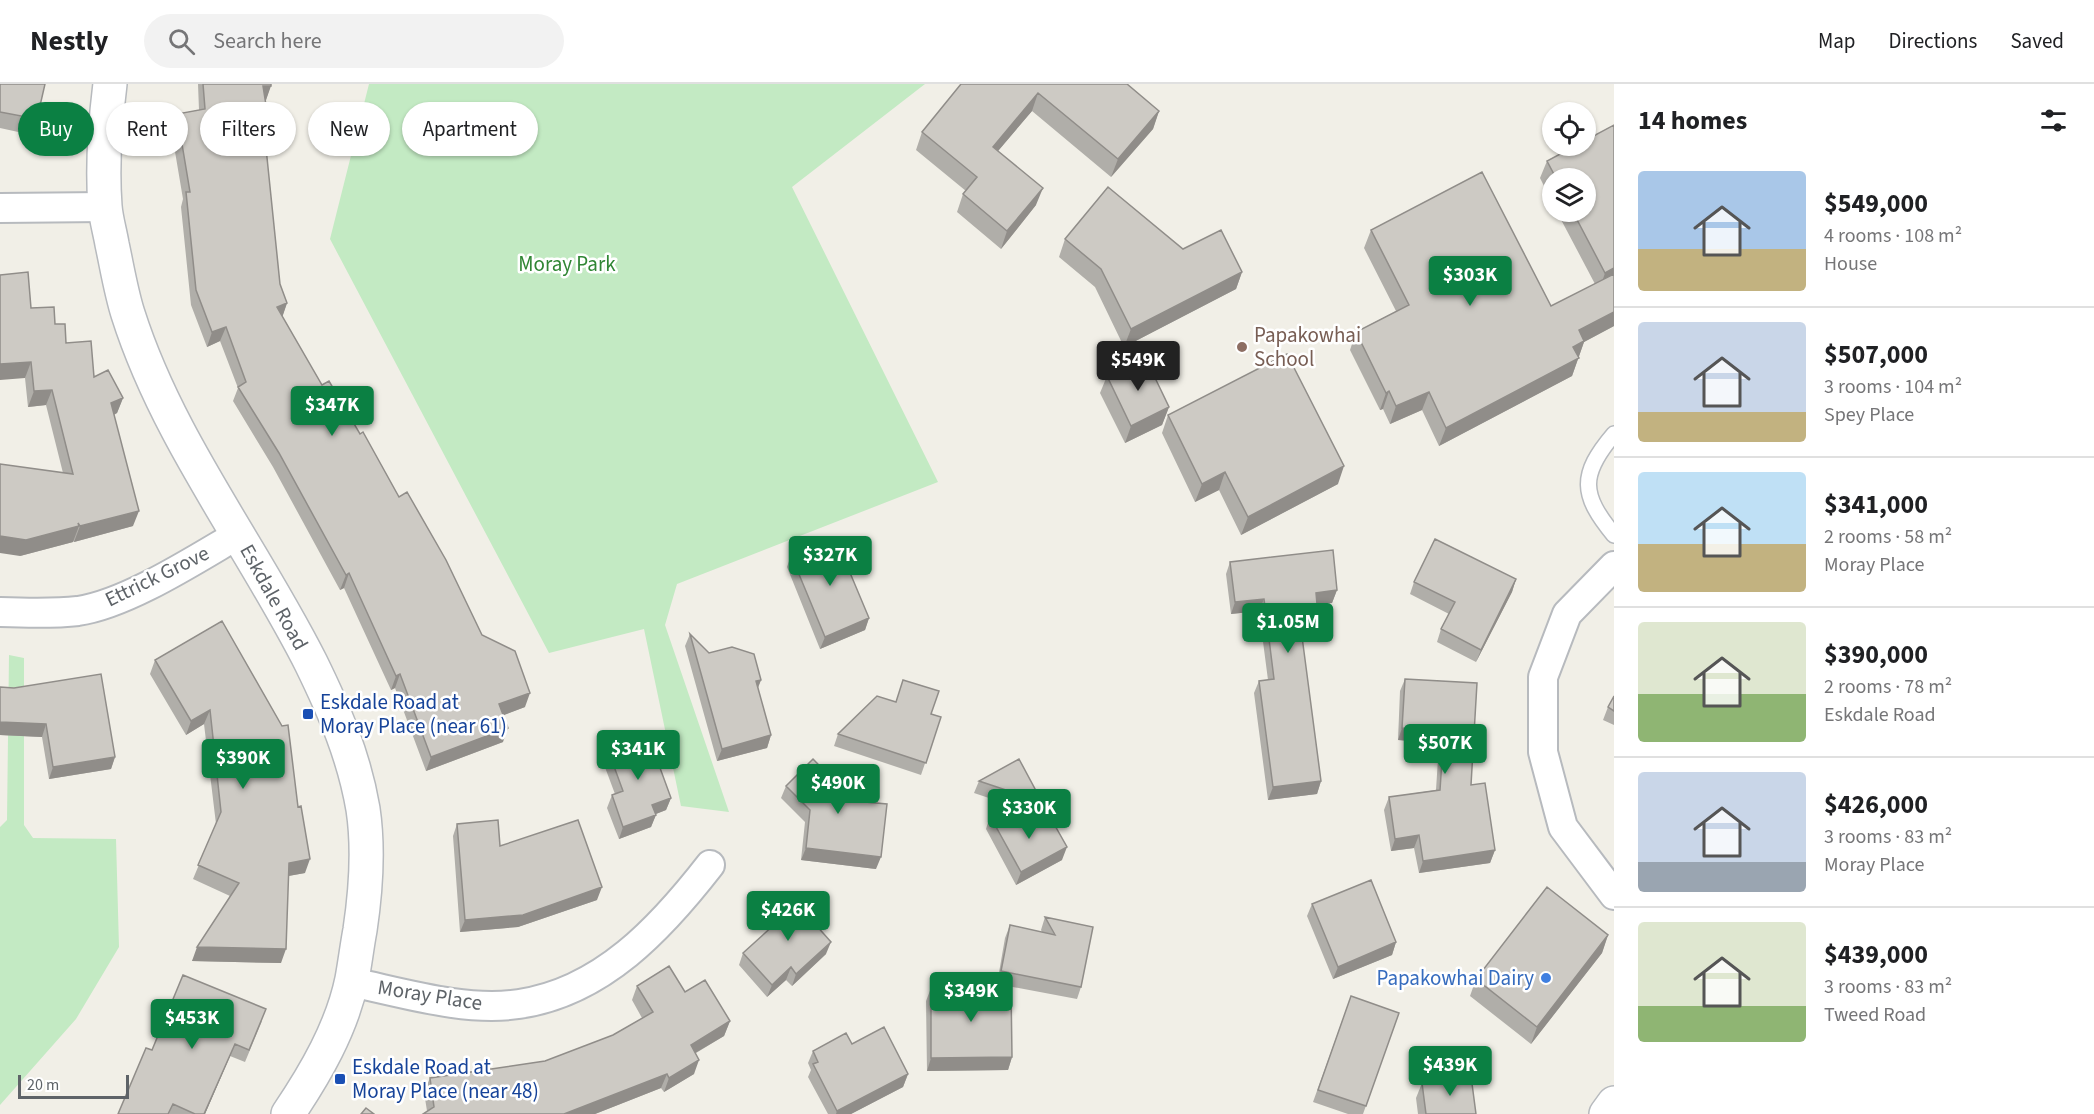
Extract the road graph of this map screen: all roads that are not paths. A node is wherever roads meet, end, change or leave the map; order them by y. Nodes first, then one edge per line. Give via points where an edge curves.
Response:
1 (110, 84) edge
2 (105, 207) junction
3 (0, 208) edge
4 (1614, 434) edge
5 (239, 534) junction
6 (1614, 535) edge
7 (1614, 566) edge
8 (0, 612) edge
9 (710, 866) dead end
10 (1614, 895) edge
11 (351, 982) junction
12 (1614, 1103) edge
13 (288, 1114) edge
14 (1606, 1114) edge

1 - 2 street, Eskdale Road
2 - 3 street
2 - 5 street, Eskdale Road via 128,314 154,382 183,441
4 - 6 lane via 1593,465 1588,483 1592,505
5 - 8 street, Ettrick Grove via 122,597 80,610 41,614
5 - 11 street, Eskdale Road via 324,690 352,761 363,808 367,850 365,897
7 - 10 street via 1567,614 1543,677 1543,752 1563,827
9 - 11 street, Moray Place via 645,940 604,972 558,993 519,1004 485,1005 432,1000
11 - 13 street, Eskdale Road via 311,1079
12 - 14 street

